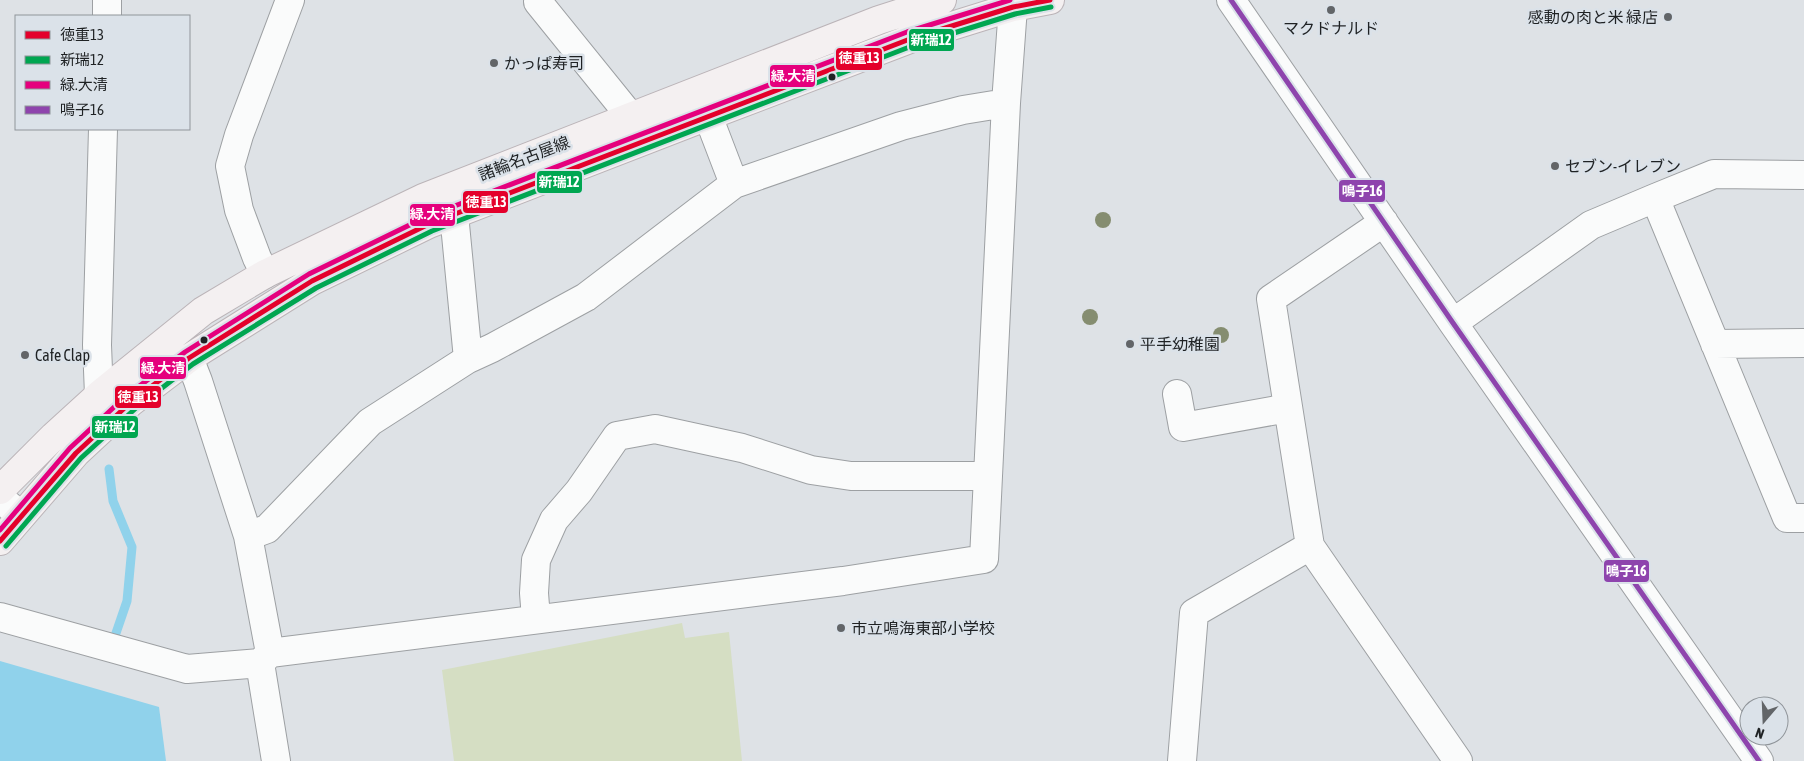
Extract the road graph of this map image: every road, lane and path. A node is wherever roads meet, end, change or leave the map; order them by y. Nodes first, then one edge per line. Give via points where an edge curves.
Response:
1 (107, 0) edge
2 (290, 0) edge
3 (540, 0) edge
4 (942, 0) edge
5 (1050, 0) edge
6 (1231, 0) edge
7 (1013, 7) junction
8 (107, 15) edge
9 (1006, 103) junction
10 (708, 116) junction
11 (630, 117) junction
12 (103, 130) edge
13 (1804, 174) edge
14 (734, 184) junction
15 (1655, 198) junction
16 (454, 214) junction
17 (1384, 222) junction
18 (265, 274) junction
19 (1453, 323) junction
20 (1804, 343) edge
21 (1715, 344) junction
22 (189, 358) junction
23 (468, 359) junction
24 (1177, 394) dead end
25 (99, 395) junction
26 (1288, 408) junction
27 (988, 476) junction
28 (0, 490) edge
29 (0, 498) edge
30 (21, 516) junction
31 (1804, 518) edge
32 (248, 536) junction
33 (0, 541) edge
34 (1310, 546) junction
35 (0, 617) edge
36 (536, 618) junction
37 (265, 658) junction
38 (276, 761) edge
39 (1182, 761) edge
40 (1458, 761) edge
41 (1759, 761) edge

1 - 8 street
2 - 18 street via 230,166 239,210
3 - 11 street via 538,2
4 - 11 main road, 諸輪名古屋線 via 879,20
5 - 7 main road, 諸輪名古屋線
6 - 17 street
7 - 9 street
7 - 10 main road, 諸輪名古屋線 via 910,39
9 - 14 street via 901,126
9 - 27 street
10 - 14 street
10 - 16 main road, 諸輪名古屋線
11 - 18 main road, 諸輪名古屋線 via 422,198
12 - 25 street via 97,345
13 - 15 street via 1714,174
14 - 23 street via 586,297
15 - 19 street via 1591,225
15 - 21 street
16 - 22 main road, 諸輪名古屋線 via 312,281
16 - 23 street
17 - 19 street
17 - 26 street via 1271,299
18 - 25 main road, 諸輪名古屋線 via 203,311
19 - 41 street
20 - 21 street
21 - 31 street via 1787,518
22 - 30 main road, 諸輪名古屋線 via 131,402 76,453
22 - 32 street
23 - 32 street via 370,422 267,529
24 - 26 street via 1183,427
25 - 28 main road, 諸輪名古屋線
26 - 34 street
27 - 36 street via 984,559 843,581
27 - 36 street via 851,476 812,470 742,448 655,429 617,436 579,491 554,520 536,560
29 - 30 street
30 - 33 main road, 諸輪名古屋線
32 - 37 street
34 - 39 street via 1194,613
34 - 40 street
35 - 37 street via 187,670
36 - 37 street
37 - 38 street

